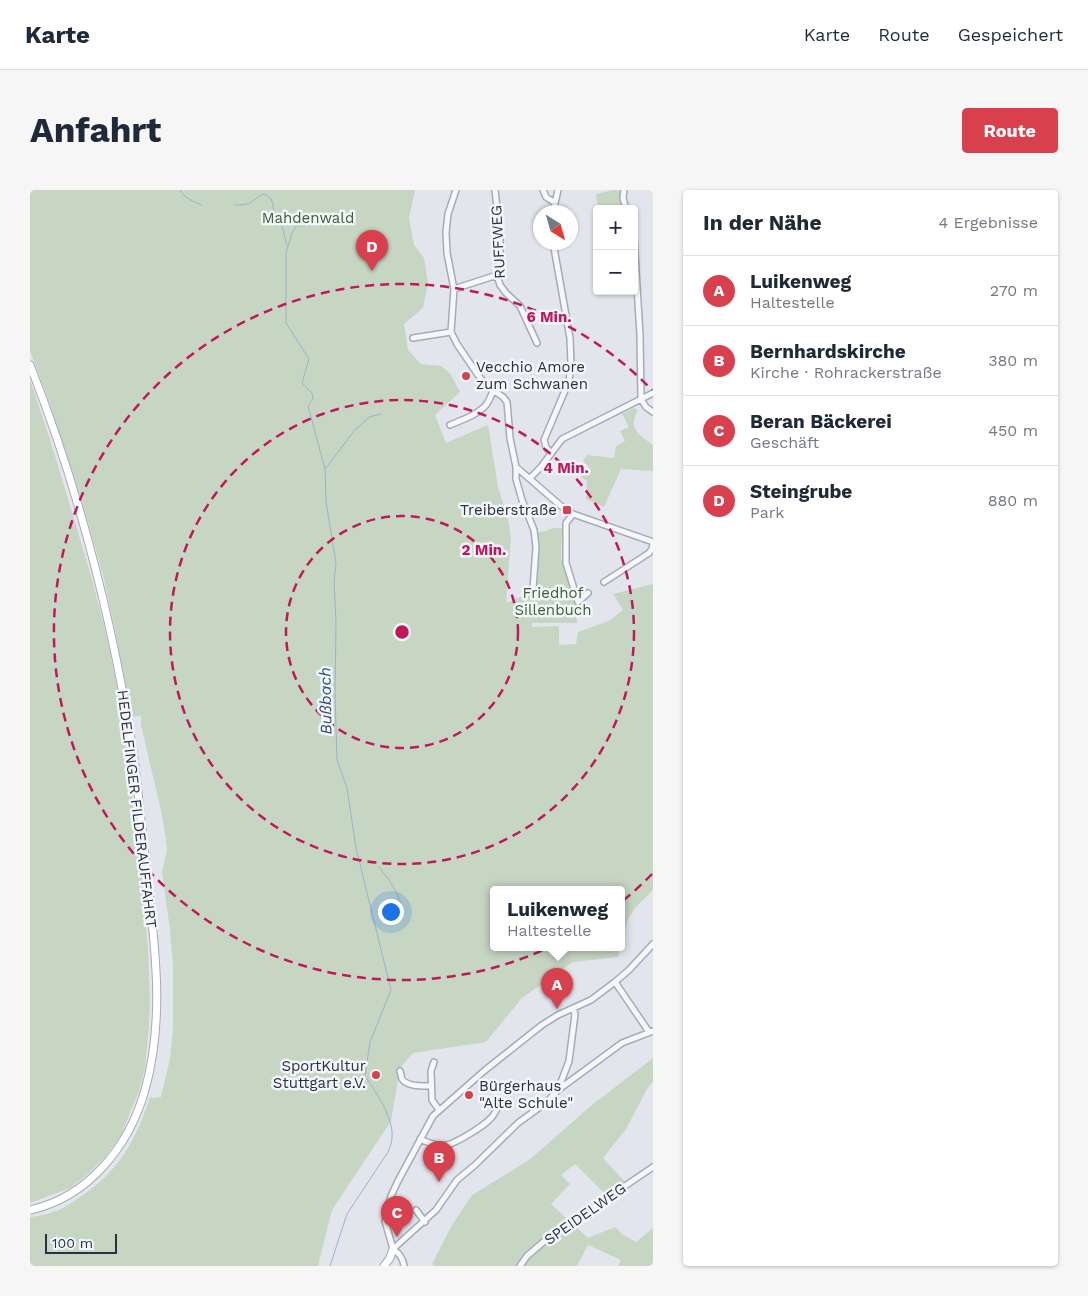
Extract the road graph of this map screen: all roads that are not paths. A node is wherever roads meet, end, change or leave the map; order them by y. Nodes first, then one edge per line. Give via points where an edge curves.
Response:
1 (456, 190) edge
2 (494, 190) edge
3 (543, 190) edge
4 (558, 190) edge
5 (624, 190) edge
6 (554, 203) joint
7 (625, 205) edge
8 (554, 250) edge
9 (635, 250) edge
10 (498, 275) junction
11 (454, 290) junction
12 (452, 332) junction
13 (412, 338) dead end
14 (537, 343) dead end
15 (30, 365) edge
16 (493, 391) junction
17 (653, 393) edge
18 (641, 399) junction
19 (653, 412) edge
20 (450, 425) dead end
21 (551, 453) junction
22 (516, 467) junction
23 (530, 478) junction
24 (573, 514) junction
25 (653, 543) edge
26 (604, 582) dead end
27 (533, 589) dead end
28 (588, 593) dead end
29 (653, 944) edge
30 (615, 982) junction
31 (573, 1008) junction
32 (651, 1032) edge
33 (434, 1062) dead end
34 (400, 1070) dead end
35 (431, 1086) junction
36 (558, 1090) junction
37 (498, 1107) dead end
38 (439, 1110) junction
39 (420, 1139) junction
40 (653, 1167) edge
41 (30, 1210) edge
42 (416, 1210) dead end
43 (425, 1222) junction
44 (393, 1249) junction
45 (384, 1266) edge
46 (404, 1266) edge
47 (520, 1266) edge

1 - 11 street via 446,232
2 - 10 street, RUFFWEG via 500,235
3 - 6 street
4 - 6 street
5 - 7 street
8 - 21 street via 572,356 569,381 544,440
9 - 18 street
10 - 11 street
10 - 14 street, RUFFWEG via 500,285 520,306
11 - 12 street
12 - 13 street
12 - 16 street via 478,375
15 - 41 main road, HEDELFINGER FILDERAUFFAHRT via 76,500 113,643 137,786 155,946 157,995 156,1028 145,1090 126,1136 110,1160 88,1181 51,1204
16 - 20 street via 483,408
16 - 22 street via 507,402
17 - 18 street
18 - 19 street
18 - 21 street via 562,439
21 - 23 street
22 - 23 street
22 - 27 street via 516,479 534,530
23 - 24 street
24 - 25 street
24 - 28 street via 566,523 566,563 578,602
25 - 26 street via 649,553
29 - 30 street
30 - 31 street via 591,1000
30 - 32 street
31 - 36 street via 569,1061
31 - 38 street via 542,1025
32 - 36 street via 622,1043
33 - 35 street
34 - 35 street via 404,1082
35 - 38 street via 432,1100
36 - 43 street via 457,1180
37 - 39 street via 488,1121 457,1142 430,1144
38 - 39 street
39 - 44 street via 393,1191 386,1215
40 - 47 street, SPEIDELWEG via 548,1238 526,1256
42 - 43 street
43 - 44 street
44 - 45 main road
44 - 46 street

